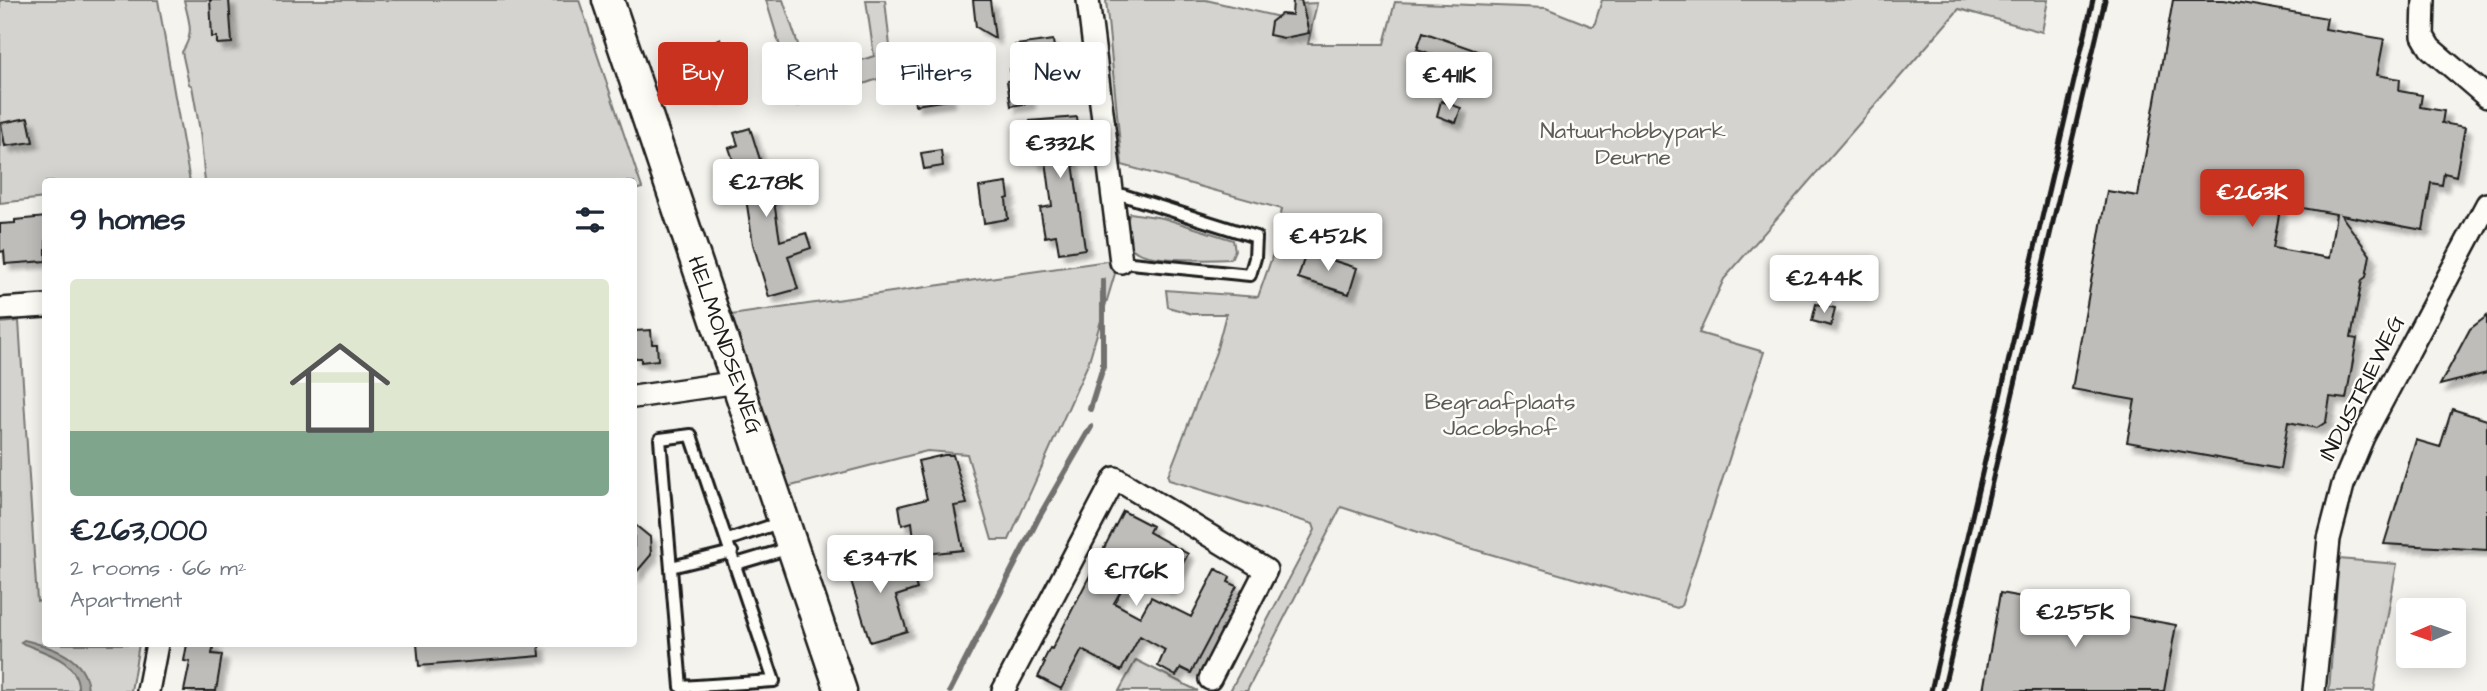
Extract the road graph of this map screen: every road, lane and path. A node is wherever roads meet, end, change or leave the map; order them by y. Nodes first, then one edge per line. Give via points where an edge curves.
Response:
1 (608, 0) edge
2 (1088, 0) edge
3 (2424, 0) edge
4 (2487, 97) edge
5 (1113, 192) junction
6 (2487, 204) edge
7 (1121, 262) joint
8 (42, 306) edge
9 (0, 309) edge
10 (738, 382) junction
11 (637, 397) edge
12 (788, 534) junction
13 (728, 540) junction
14 (732, 552) junction
15 (736, 564) junction
16 (671, 567) junction
17 (156, 647) edge
18 (1210, 679) dead end
19 (148, 691) edge
20 (841, 691) edge
21 (1003, 691) edge
22 (2314, 691) edge

1 - 10 street, HELMONDSEWEG
2 - 5 street
3 - 4 street via 2423,36 2430,48
5 - 7 street
5 - 7 lane via 1256,237 1250,275
6 - 22 street, INDUSTRIEWEG via 2363,437 2343,485 2329,539
8 - 9 street
10 - 11 street
10 - 12 street, HELMONDSEWEG
12 - 13 lane
12 - 15 lane
12 - 20 street, HELMONDSEWEG
13 - 14 lane
13 - 16 lane via 691,435 660,439
14 - 15 lane
14 - 16 lane
15 - 16 lane via 774,681 681,687
17 - 19 street
18 - 21 street via 1266,570 1115,478

